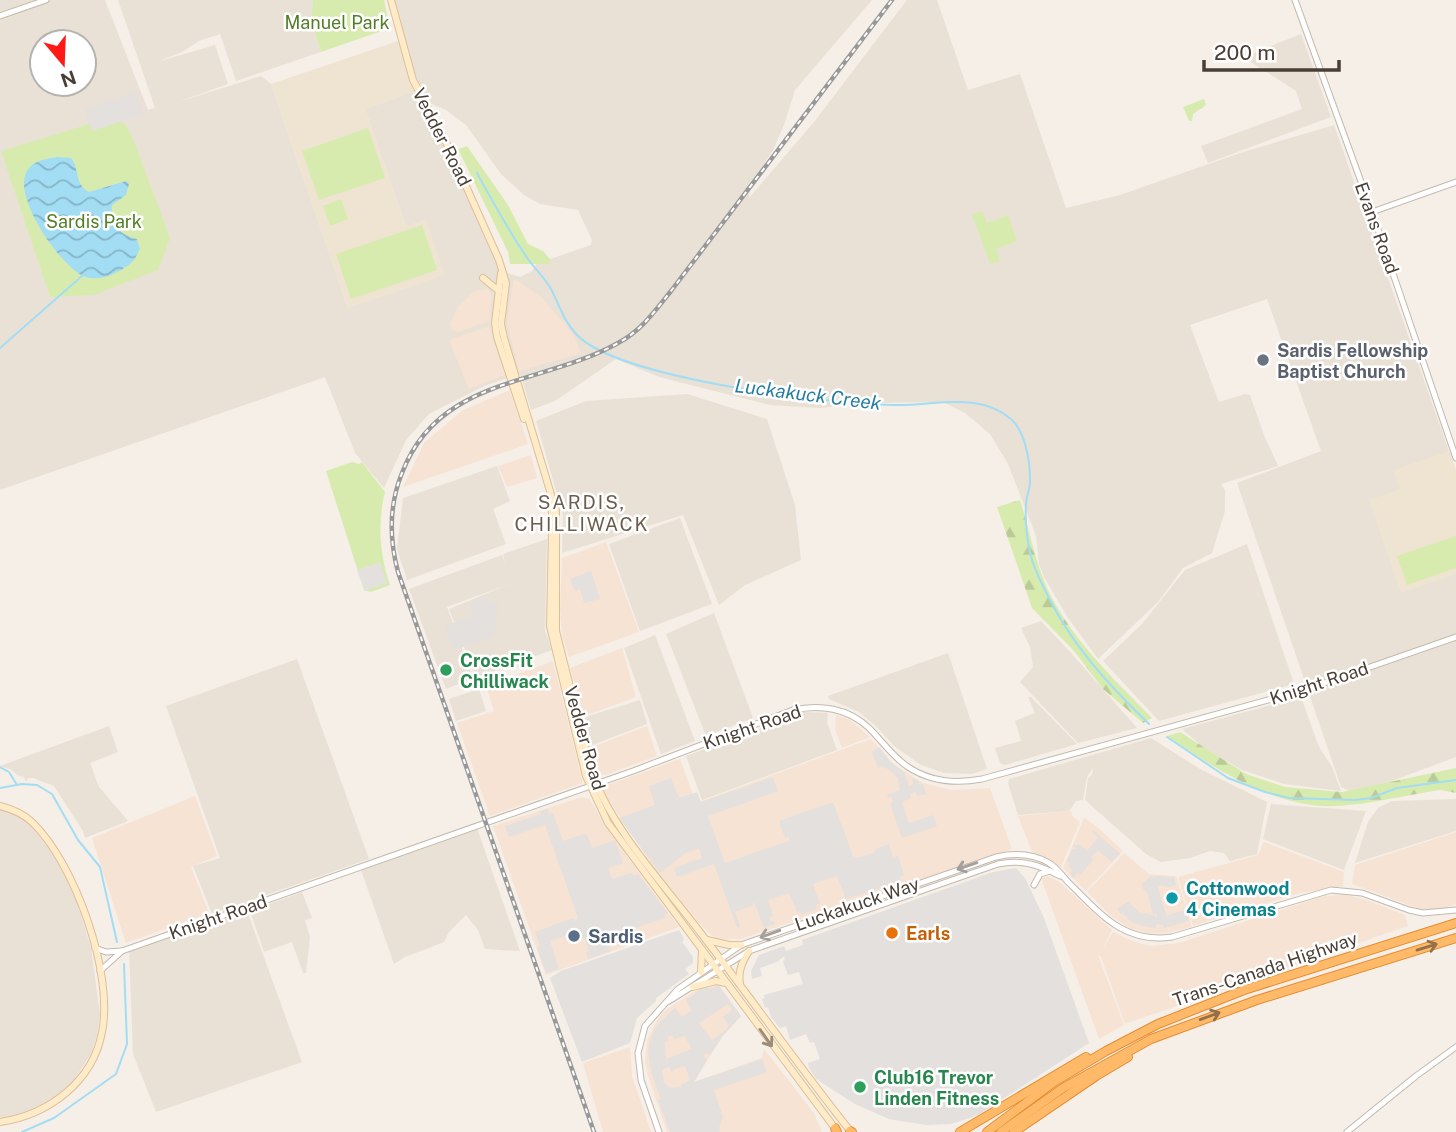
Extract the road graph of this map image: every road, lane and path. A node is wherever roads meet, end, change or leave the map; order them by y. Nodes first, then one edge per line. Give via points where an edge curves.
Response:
1 (46, 0) edge
2 (391, 0) edge
3 (1295, 0) edge
4 (0, 16) edge
5 (1456, 182) edge
6 (1372, 212) junction
7 (501, 271) junction
8 (483, 278) dead end
9 (499, 291) junction
10 (1456, 458) edge
11 (1456, 637) edge
12 (592, 785) junction
13 (0, 806) edge
14 (1050, 871) junction
15 (1064, 878) junction
16 (1034, 886) dead end
17 (1456, 910) edge
18 (1456, 923) edge
19 (1456, 938) edge
20 (706, 940) junction
21 (741, 945) junction
22 (95, 948) junction
23 (701, 948) junction
24 (122, 951) junction
25 (749, 951) junction
26 (722, 962) junction
27 (715, 967) junction
28 (100, 971) junction
29 (701, 972) junction
30 (726, 982) junction
31 (740, 986) junction
32 (693, 987) junction
33 (663, 1004) junction
34 (1187, 1011) junction
35 (1172, 1030) junction
36 (1456, 1047) edge
37 (0, 1122) edge
38 (837, 1131) edge
39 (659, 1132) edge
40 (851, 1132) edge
41 (960, 1132) edge
42 (988, 1132) edge
43 (1001, 1132) edge
44 (1014, 1132) edge
45 (1347, 1132) edge

1 - 4 street
2 - 7 main road, Vedder Road via 413,80 493,242
3 - 6 street, Evans Road
5 - 6 street
6 - 10 street, Evans Road
7 - 9 main road, Vedder Road
7 - 12 main road, Vedder Road via 506,283 501,324 504,338 556,511 556,631
8 - 9 main road
9 - 12 main road, Vedder Road via 498,337 552,512 550,626
11 - 12 street, Knight Road via 1304,690 972,781 944,781 917,772 867,726 819,706 793,710
12 - 20 main road, Vedder Road
12 - 23 main road, Vedder Road via 608,823
12 - 24 street, Knight Road
13 - 22 main road via 33,823 56,853 76,887
14 - 15 street, Luckakuck Way
14 - 16 street via 1040,874
14 - 25 street, Luckakuck Way via 1025,862 998,864
15 - 17 street, Luckakuck Way via 1111,922 1147,939 1172,937 1331,890 1362,893 1409,911
15 -> 21 street, Luckakuck Way via 1033,856 1010,854
18 - 34 highway, Trans-Canada Highway
35 -> 19 highway, Trans-Canada Highway
20 - 21 main road
20 - 26 main road, Vedder Road
21 - 26 street, Luckakuck Way
22 - 24 street, Knight Road
22 - 28 main road
23 - 27 main road, Vedder Road
23 - 29 main road
24 - 28 street, Knight Road
25 - 26 street, Luckakuck Way
25 - 31 main road via 740,970
26 - 27 street, Luckakuck Way
26 - 31 main road, Vedder Road
27 - 29 street, Luckakuck Way
27 - 30 main road, Vedder Road
27 - 32 street, Luckakuck Way
28 - 37 main road via 102,1033 83,1073 45,1108
29 - 33 street, Luckakuck Way
30 - 32 main road
30 -> 38 main road, Vedder Road
31 - 40 main road, Vedder Road
32 - 33 street, Luckakuck Way
33 - 39 street, Luckakuck Way via 645,1026 638,1053 641,1080
34 - 41 highway via 1106,1045
34 - 42 highway, Trans-Canada Highway via 1091,1059
35 - 43 highway, Trans-Canada Highway via 1110,1060 1043,1100
35 - 44 highway
36 - 45 street

